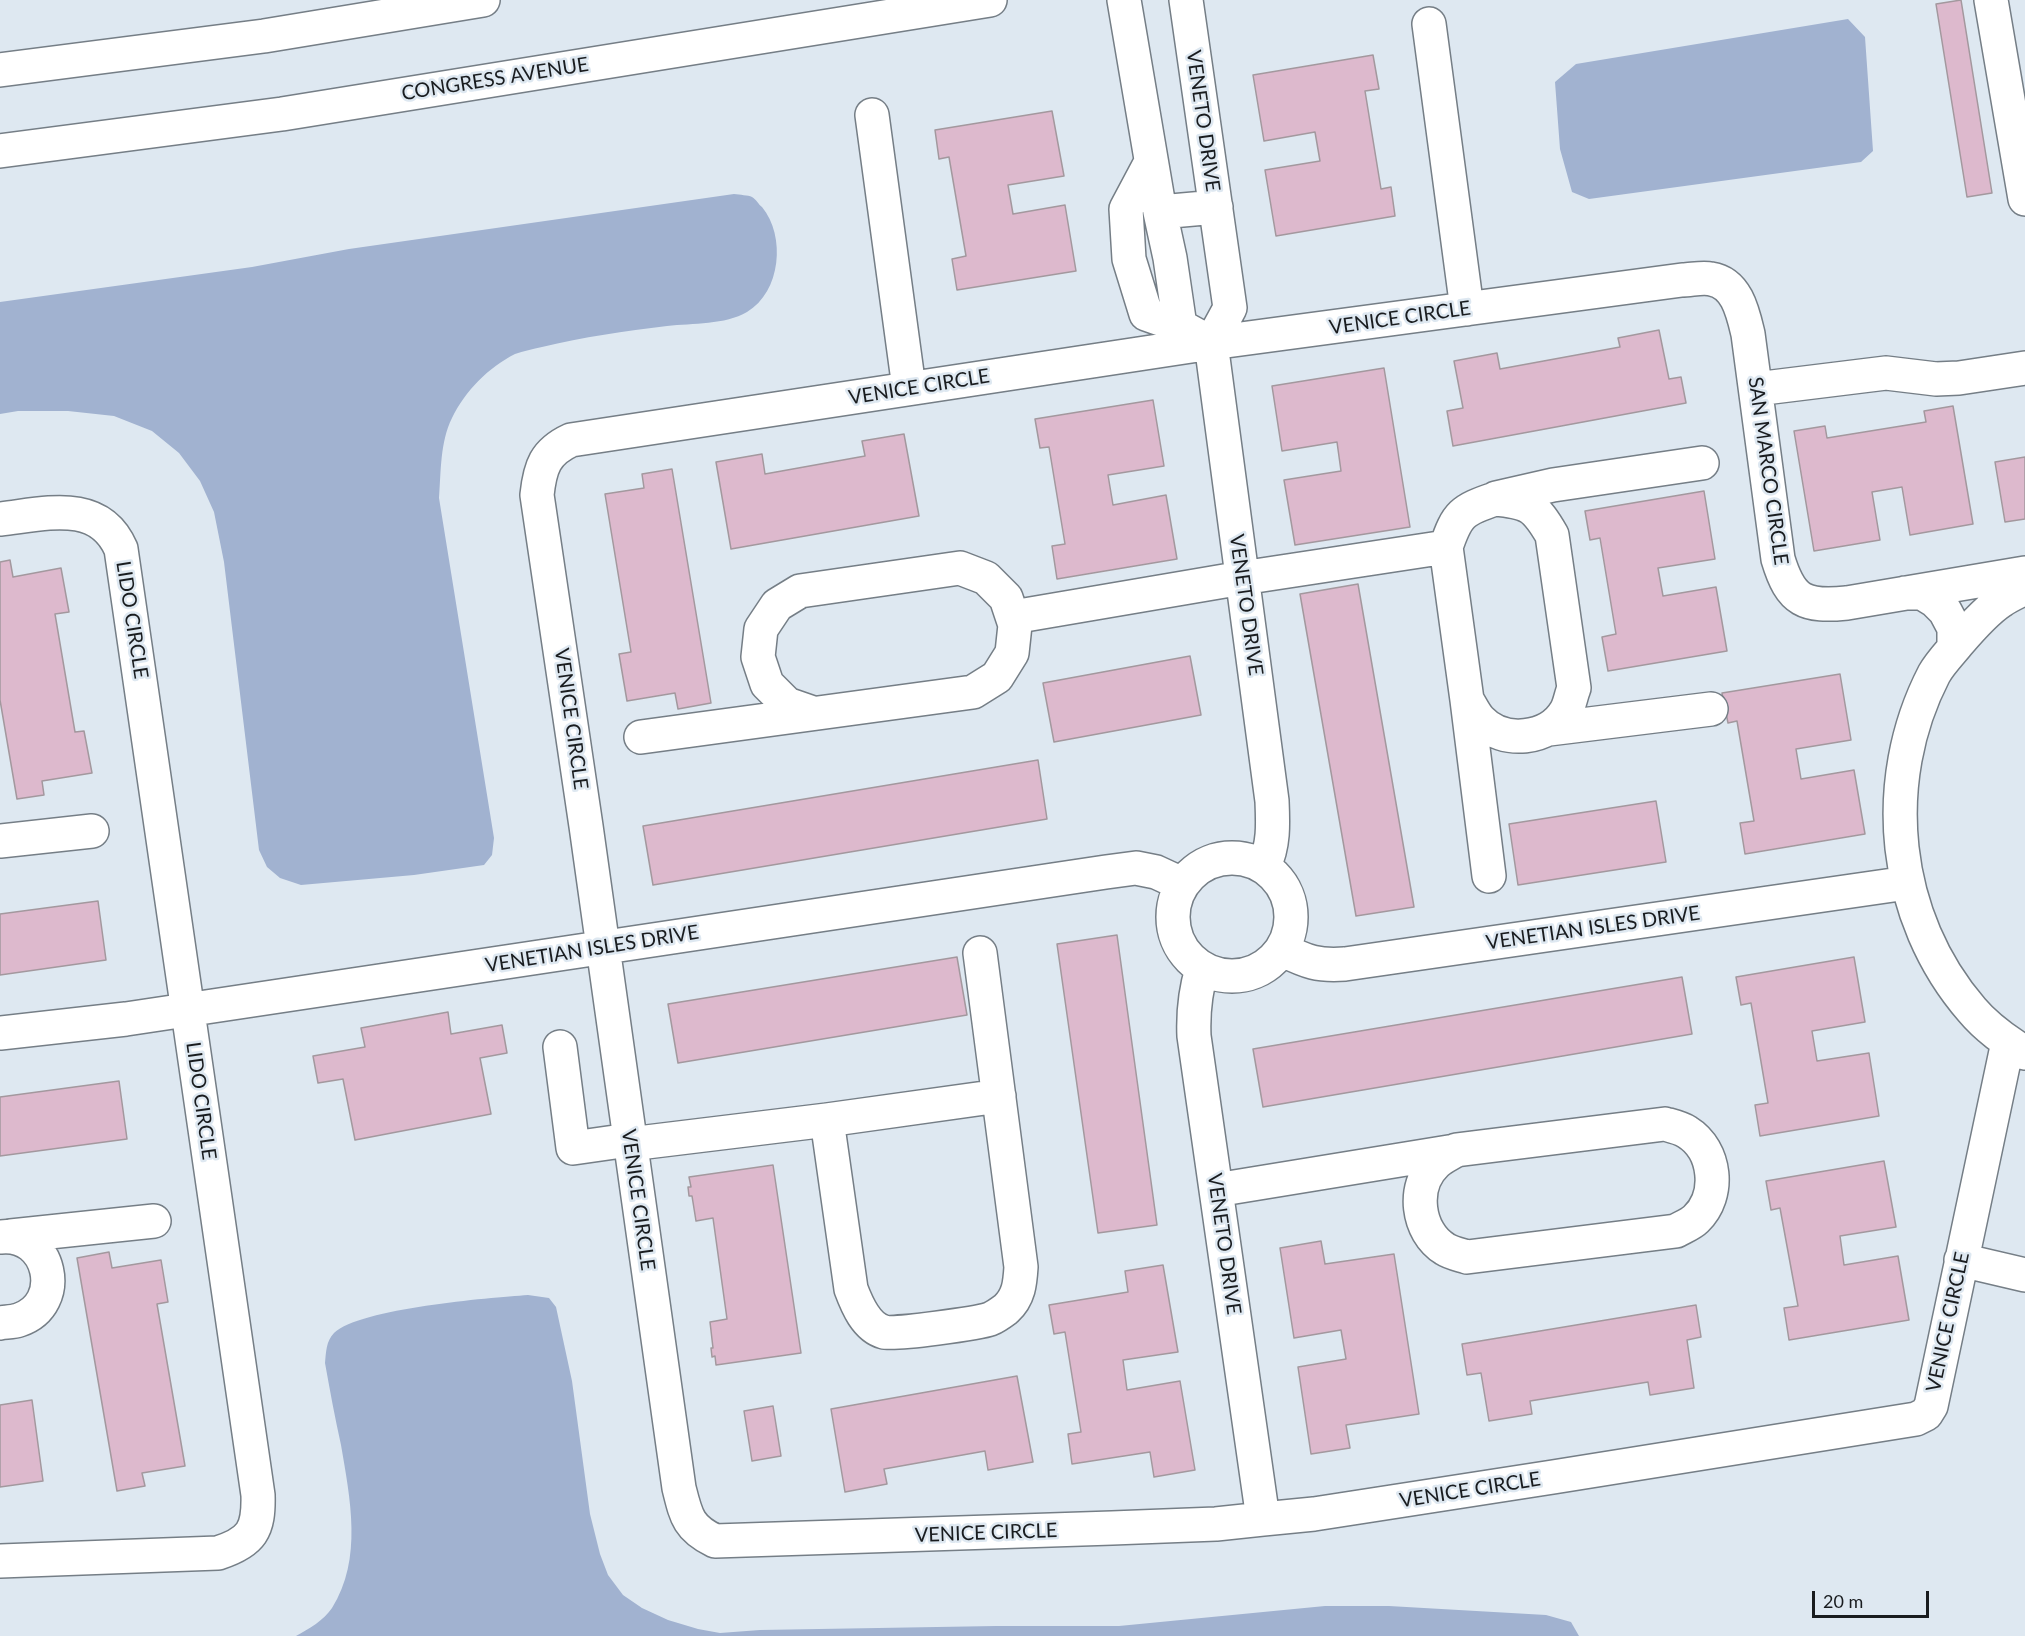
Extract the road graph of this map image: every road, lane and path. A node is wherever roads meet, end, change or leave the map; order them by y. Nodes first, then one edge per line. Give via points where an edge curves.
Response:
1 (483, 0) edge
2 (990, 0) edge
3 (1124, 0) edge
4 (1186, 0) edge
5 (1991, 0) edge
6 (347, 11) edge
7 (1429, 24) dead end
8 (0, 70) edge
9 (872, 115) dead end
10 (0, 151) edge
11 (1151, 162) junction
12 (2025, 199) edge
13 (1215, 207) junction
14 (1160, 212) junction
15 (1734, 293) joint
16 (1467, 309) junction
17 (1180, 326) junction
18 (1211, 343) junction
19 (2025, 368) edge
20 (909, 388) junction
21 (1756, 389) junction
22 (1702, 464) dead end
23 (1495, 499) junction
24 (0, 519) edge
25 (1446, 547) junction
26 (2025, 573) edge
27 (1242, 578) junction
28 (2025, 588) edge
29 (1904, 593) junction
30 (1013, 617) junction
31 (1954, 648) junction
32 (1467, 700) junction
33 (1711, 709) dead end
34 (813, 713) junction
35 (1548, 729) junction
36 (640, 737) dead end
37 (92, 831) dead end
38 (0, 842) edge
39 (1264, 866) junction
40 (1489, 876) dead end
41 (1907, 883) junction
42 (1182, 884) junction
43 (603, 947) junction
44 (1283, 950) junction
45 (980, 953) dead end
46 (1202, 969) junction
47 (188, 1009) junction
48 (0, 1033) edge
49 (560, 1047) dead end
50 (2016, 1048) edge
51 (999, 1096) junction
52 (827, 1120) junction
53 (630, 1142) junction
54 (1456, 1150) junction
55 (1216, 1190) junction
56 (154, 1221) dead end
57 (5, 1236) edge
58 (1961, 1260) junction
59 (2025, 1275) edge
60 (0, 1323) edge
61 (1263, 1519) junction
62 (0, 1561) edge

1 - 6 street
2 - 10 street, CONGRESS AVENUE via 282,114
3 - 11 street
4 - 13 street, VENETO DRIVE
5 - 12 street
6 - 8 street via 264,36
7 - 16 street
9 - 20 street
11 - 14 street
11 - 17 street via 1126,208 1129,259 1146,314
13 - 14 street
13 - 18 street, VENETO DRIVE via 1230,308
14 - 17 street
15 - 16 street, VENICE CIRCLE via 1711,279 1682,280
15 - 21 street, SAN MARCO CIRCLE via 1746,323
16 - 18 street, VENICE CIRCLE
17 - 18 street
18 - 20 street, VENICE CIRCLE
18 - 27 street, VENETO DRIVE
19 - 21 street via 1936,379 1886,373
20 - 43 street, VENICE CIRCLE via 572,440 558,446 546,458 537,495
21 - 29 street, SAN MARCO CIRCLE via 1778,559 1785,581 1800,598 1821,605
22 - 23 street via 1553,485
23 - 25 street via 1471,507 1454,524
23 - 35 street via 1519,501 1540,514 1552,535 1574,688 1566,711
24 - 47 street, LIDO CIRCLE via 66,512 84,515 102,522 115,535 121,549
25 - 27 street
25 - 32 street
26 - 29 street, SAN MARCO CIRCLE
27 - 30 street
27 - 39 street, VENETO DRIVE via 1272,801 1274,830
28 - 31 street via 2000,601
29 - 31 street via 1922,593 1940,606 1954,628
30 - 34 street via 1012,653 997,677 973,692
30 - 34 street via 1006,598 986,578 960,568 800,591 777,605 761,629 758,657 767,684 787,704
31 - 41 street via 1935,672 1914,719 1902,766 1899,818
32 - 35 street via 1480,721 1501,734 1525,737
32 - 40 street
33 - 35 street
34 - 36 street
37 - 38 street
39 - 42 street via 1242,858 1216,859 1192,872
39 - 44 street via 1285,888 1292,914
41 - 44 street, VENETIAN ISLES DRIVE via 1345,964 1309,963
41 - 50 street via 1926,938 1946,976 1973,1011
42 - 43 street, VENETIAN ISLES DRIVE via 1136,868
42 - 46 street via 1173,920 1180,946
43 - 47 street, VENETIAN ISLES DRIVE
43 - 53 street, VENICE CIRCLE
44 - 46 street via 1272,962 1249,975 1222,977
45 - 51 street
46 - 55 street, VENETO DRIVE via 1193,1010 1194,1036
47 - 48 street, VENETIAN ISLES DRIVE
47 - 62 street, LIDO CIRCLE via 258,1516 243,1543 218,1553
49 - 53 street via 573,1148
50 - 58 street, VENICE CIRCLE
51 - 52 street
51 - 52 street via 1021,1267 1019,1292 1006,1309 990,1319 901,1333 883,1332 870,1322 851,1290
52 - 53 street
53 - 61 street, VENICE CIRCLE via 679,1488 691,1525 700,1534 715,1541 732,1542
54 - 54 street via 1665,1124 1688,1132 1705,1150 1713,1174 1710,1197 1697,1218 1676,1231 1467,1257 1439,1243 1428,1231 1420,1208 1423,1184 1436,1163
54 - 55 street
55 - 61 street, VENETO DRIVE
56 - 57 street
57 - 60 street via 29,1243 43,1257 49,1276 46,1295 35,1311 18,1321
58 - 59 street
58 - 61 street, VENICE CIRCLE via 1931,1406 1916,1419

